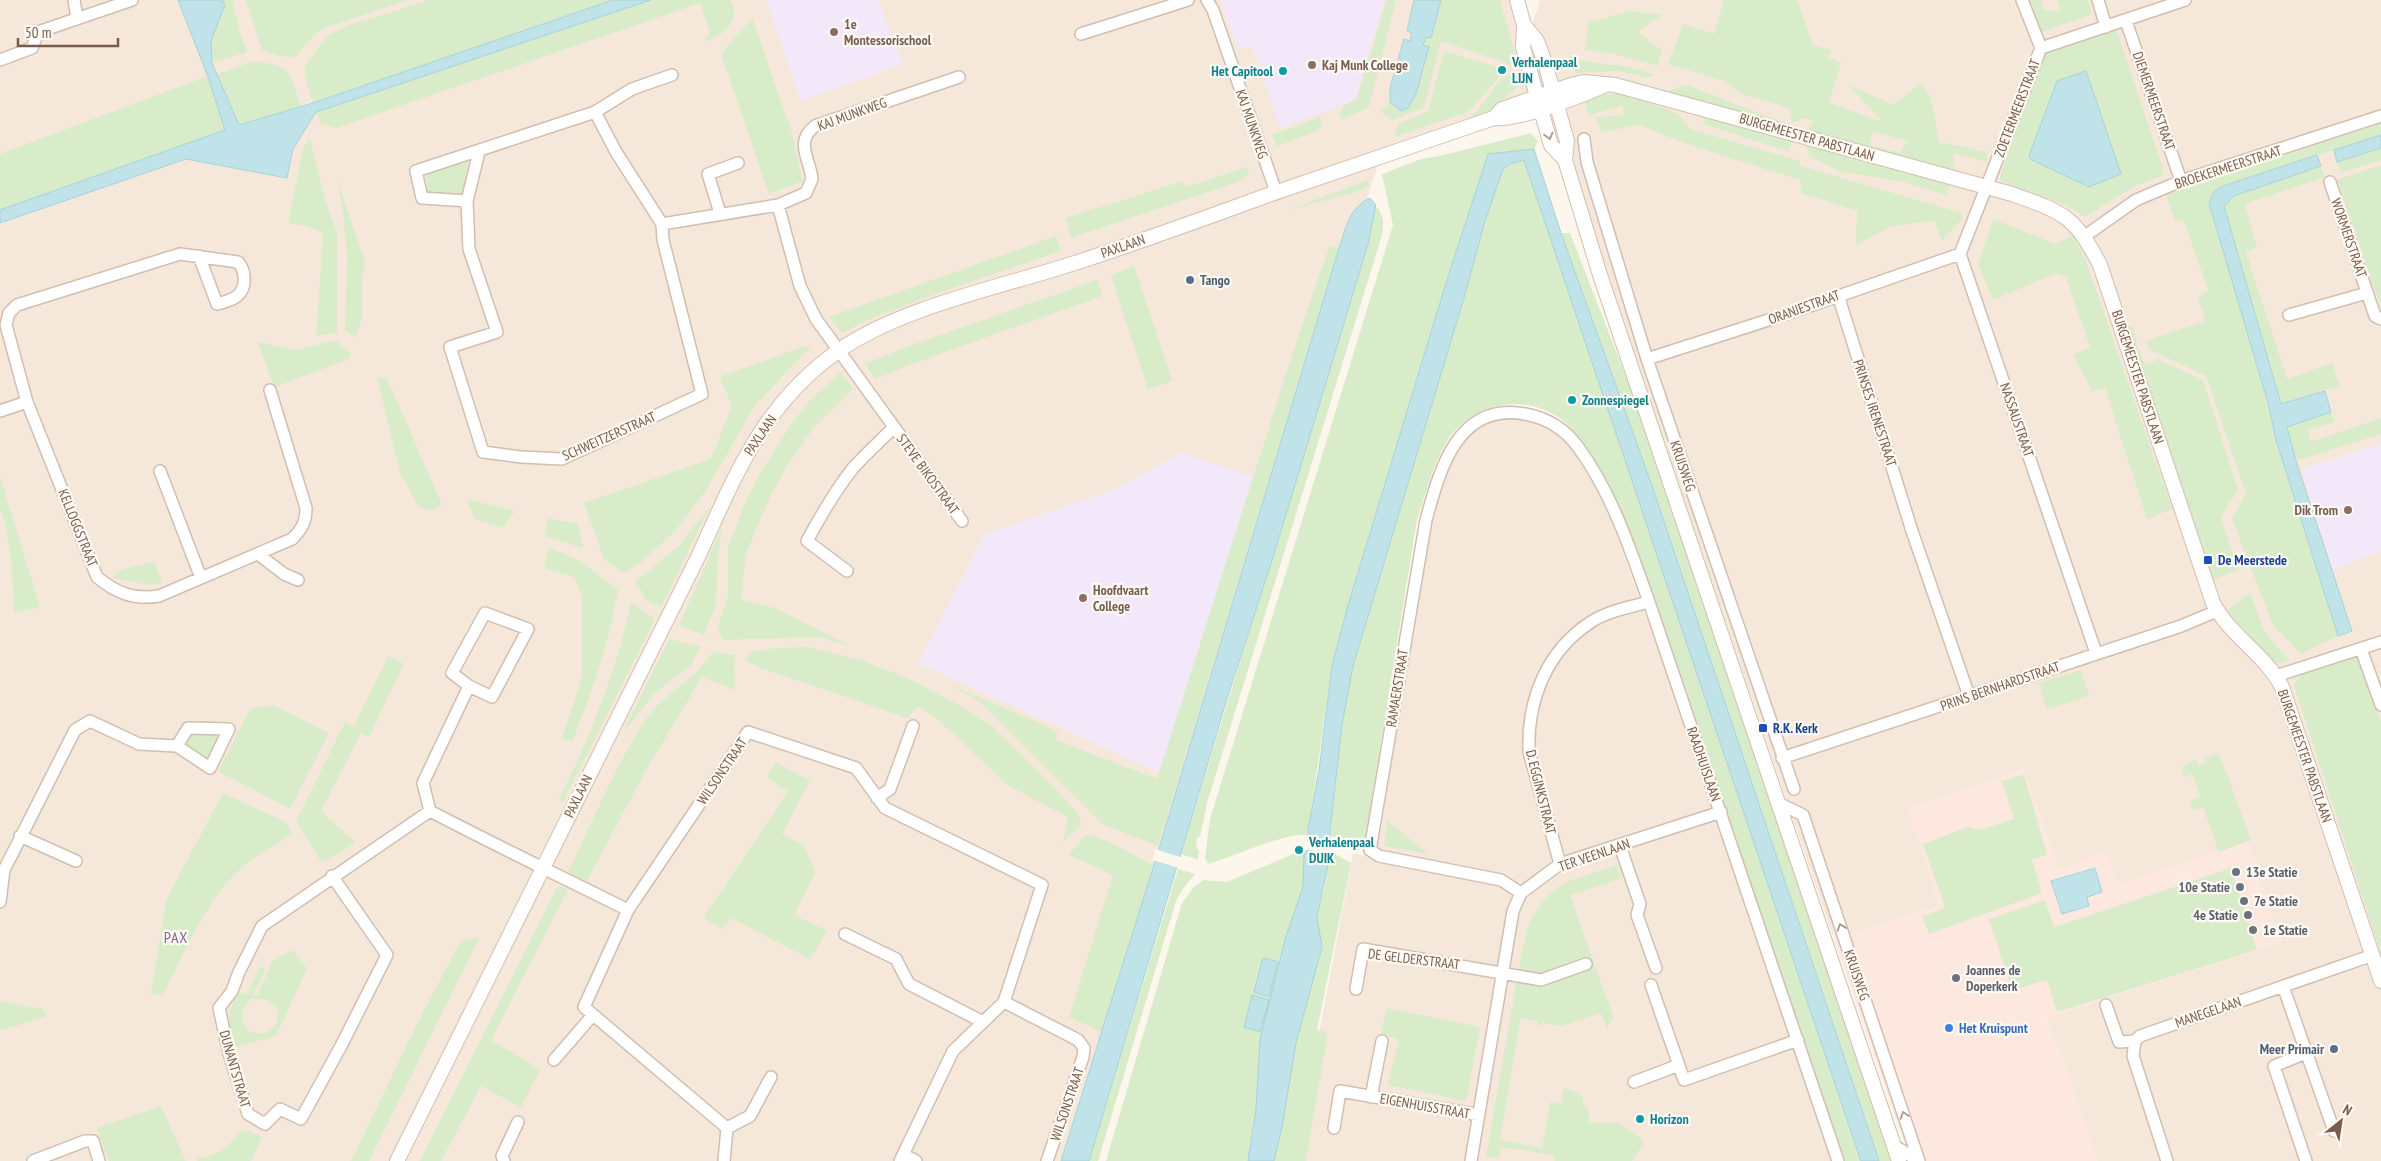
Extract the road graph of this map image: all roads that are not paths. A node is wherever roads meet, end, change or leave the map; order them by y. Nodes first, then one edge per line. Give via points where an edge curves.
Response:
1 (74, 0) edge
2 (132, 0) edge
3 (1188, 0) edge
4 (1207, 0) edge
5 (1517, 0) edge
6 (2022, 0) edge
7 (2098, 0) edge
8 (2185, 0) edge
9 (77, 19) junction
10 (2126, 21) junction
11 (1524, 25) junction
12 (2106, 27) junction
13 (1081, 34) dead end
14 (2040, 48) junction
15 (0, 60) edge
16 (672, 75) dead end
17 (959, 77) dead end
18 (1555, 97) junction
19 (1539, 102) junction
20 (595, 112) junction
21 (2381, 116) edge
22 (1584, 139) dead end
23 (479, 152) junction
24 (1565, 160) junction
25 (738, 163) dead end
26 (2181, 181) junction
27 (2330, 182) dead end
28 (1986, 188) junction
29 (1276, 192) junction
30 (467, 201) junction
31 (778, 205) junction
32 (720, 213) junction
33 (662, 224) junction
34 (2085, 236) junction
35 (1960, 254) junction
36 (199, 256) junction
37 (2367, 292) junction
38 (1838, 295) junction
39 (2289, 315) dead end
40 (2381, 320) edge
41 (839, 351) junction
42 (1647, 359) junction
43 (270, 390) dead end
44 (27, 402) junction
45 (0, 411) edge
46 (1513, 412) joint
47 (894, 427) junction
48 (160, 471) dead end
49 (962, 521) dead end
50 (258, 554) junction
51 (847, 571) dead end
52 (201, 578) junction
53 (298, 580) dead end
54 (1649, 602) junction
55 (2217, 611) junction
56 (2381, 642) edge
57 (2361, 649) junction
58 (2096, 653) junction
59 (2276, 676) junction
60 (469, 686) junction
61 (1969, 696) junction
62 (2381, 704) edge
63 (913, 726) dead end
64 (178, 746) junction
65 (1782, 758) junction
66 (1794, 789) dead end
67 (877, 798) junction
68 (1778, 803) junction
69 (430, 810) junction
70 (1720, 812) junction
71 (20, 836) junction
72 (1620, 846) junction
73 (76, 861) dead end
74 (1560, 864) junction
75 (543, 867) junction
76 (2, 869) edge
77 (332, 876) junction
78 (1521, 892) junction
79 (0, 902) edge
80 (628, 910) junction
81 (845, 934) dead end
82 (2372, 955) junction
83 (1586, 964) dead end
84 (1656, 968) dead end
85 (1502, 971) junction
86 (2381, 981) edge
87 (1651, 985) dead end
88 (2282, 986) junction
89 (1356, 989) dead end
90 (1004, 1002) junction
91 (2106, 1004) dead end
92 (594, 1015) junction
93 (983, 1022) junction
94 (1798, 1040) junction
95 (1382, 1041) dead end
96 (2135, 1041) junction
97 (2306, 1053) junction
98 (554, 1060) dead end
99 (1678, 1065) junction
100 (771, 1077) dead end
101 (1634, 1082) dead end
102 (1371, 1097) junction
103 (1479, 1115) junction
104 (518, 1122) dead end
105 (727, 1128) junction
106 (1334, 1128) dead end
107 (2334, 1132) dead end
108 (1893, 1145) junction
109 (902, 1158) edge
110 (33, 1161) edge
111 (99, 1161) edge
112 (397, 1161) edge
113 (504, 1161) edge
114 (724, 1161) edge
115 (916, 1161) edge
116 (1047, 1161) edge
117 (1472, 1161) edge
118 (1838, 1161) edge
119 (1899, 1161) edge
120 (1919, 1161) edge
121 (2167, 1161) edge
122 (2306, 1161) edge

1 - 9 street
2 - 9 street
3 - 13 street
4 - 29 street, KAJ MUNKWEG
5 - 11 street, KRUISWEG
6 - 14 street, ZOETERMEERSTRAAT
7 - 12 street
8 - 10 street
9 - 15 street via 38,32 32,48
10 - 12 street
10 - 26 street, DIEMERMEERSTRAAT
11 - 18 street, KRUISWEG via 1537,41
11 - 19 street, KRUISWEG via 1523,47
12 - 14 street
14 - 28 street, ZOETERMEERSTRAAT
16 - 20 street via 632,89
17 - 31 street, KAJ MUNKWEG via 815,126 809,131 803,146 812,174 811,184 806,193
18 - 19 street, PAXLAAN
18 - 24 street, KRUISWEG via 1567,141
18 - 28 street, BURGEMEESTER PABSTLAAN via 1615,85
19 -> 24 street, KRUISWEG via 1551,145
19 - 29 street, PAXLAAN via 1502,109 1494,118
20 - 23 street
20 - 33 street, SCHWEITZERSTRAAT via 616,152
21 - 26 street, BROEKERMEERSTRAAT
22 - 42 street, KRUISWEG via 1587,162
23 - 30 street, SCHWEITZERSTRAAT
23 - 30 street via 416,171 422,198
24 - 68 street, KRUISWEG via 1600,276
25 - 32 street via 708,174
26 - 34 street, BROEKERMEERSTRAAT via 2136,200
27 - 37 street, WORMERSTRAAT
28 - 34 street, BURGEMEESTER PABSTLAAN via 2057,211
28 - 35 street
29 - 41 street, PAXLAAN via 1076,263 908,315
30 - 33 street, SCHWEITZERSTRAAT via 468,249 497,332 450,347 483,452 521,458 562,459 702,394 663,240
31 - 32 street
31 - 41 street via 800,286 820,326
32 - 33 street
34 - 55 street, BURGEMEESTER PABSTLAAN via 2100,265
35 - 38 street, ORANJESTRAAT
35 - 58 street, NASSAUSTRAAT
36 - 36 street, KELLOGGSTRAAT via 217,304 241,292 243,267 238,262
36 - 44 street, KELLOGGSTRAAT via 180,254 16,305 9,313 6,325
37 - 39 street
37 - 40 street, WORMERSTRAAT via 2376,316
38 - 42 street, ORANJESTRAAT
38 - 61 street, PRINSES IRENESTRAAT via 1912,531
41 - 47 street, STEVE BIKOSTRAAT
41 - 75 street, PAXLAAN via 796,388 770,417 744,457
42 - 65 street, KRUISWEG
43 - 50 street, KELLOGGSTRAAT via 304,497 306,520 292,539
44 - 45 street
44 - 52 street, KELLOGGSTRAAT via 97,577 112,589 145,598 159,596
46 - 54 street, RAADHUISLAAN via 1551,422 1578,446 1614,511
46 - 78 street, RAMAERSTRAAT via 1486,416 1471,425 1449,453 1434,489 1370,850 1379,856 1501,880
47 - 49 street, STEVE BIKOSTRAAT
47 - 51 street, STEVE BIKOSTRAAT via 842,483 807,541
48 - 52 street
50 - 52 street, KELLOGGSTRAAT
50 - 53 street via 284,574
54 - 70 street, RAADHUISLAAN
54 - 74 street, D. EGGINKSTRAAT via 1608,614 1576,633 1559,650 1534,698 1528,735 1529,752
55 - 58 street, PRINS BERNHARDSTRAAT
55 - 59 street, BURGEMEESTER PABSTLAAN
56 - 57 street
57 - 59 street
57 - 62 street
58 - 61 street, PRINS BERNHARDSTRAAT
59 - 82 street, BURGEMEESTER PABSTLAAN
60 - 60 street via 452,673 485,613 528,629 492,697
60 - 69 street via 423,784
61 - 65 street, PRINS BERNHARDSTRAAT
63 - 67 street via 890,789
64 - 64 street via 210,768 229,729 188,728
64 - 71 street via 139,744 90,721 75,730
65 - 66 street, KRUISWEG
67 - 80 street, WILSONSTRAAT via 856,768 748,732
67 - 90 street, WILSONSTRAAT via 886,808 1042,885
68 - 108 street, KRUISWEG
120 -> 68 street, KRUISWEG via 1803,815
69 - 75 street
69 - 77 street, DUNANTSTRAAT
70 - 72 street, TER VEENLAAN
70 - 94 street, RAADHUISLAAN
71 - 73 street
71 - 76 street
72 - 74 street, TER VEENLAAN
72 - 84 street via 1640,904 1637,915
74 - 78 street, TER VEENLAAN
75 - 80 street
75 - 112 street, PAXLAAN
76 - 79 street
77 - 77 street, DUNANTSTRAAT via 262,926 238,972 232,991 219,1008 248,1114 265,1124 280,1109 301,1119 387,955
78 - 85 street via 1513,911
80 - 92 street, WILSONSTRAAT via 584,1007
81 - 93 street via 896,959 909,984
82 - 86 street, BURGEMEESTER PABSTLAAN
82 - 88 street, MANEGELAAN
83 - 85 street via 1541,980
85 - 89 street, DE GELDERSTRAAT via 1363,949
85 - 103 street
87 - 99 street
88 - 96 street, MANEGELAAN via 2140,1036
88 - 97 street
90 - 93 street, WILSONSTRAAT
90 - 116 street, WILSONSTRAAT via 1078,1040 1084,1048
91 - 96 street via 2119,1042
92 - 98 street
92 - 105 street
93 - 109 street, WILSONSTRAAT via 953,1052
94 - 99 street via 1684,1080
94 - 118 street, RAADHUISLAAN
95 - 102 street, EIGENHUISSTRAAT
96 - 121 street via 2133,1056
97 - 107 street
97 - 122 street via 2274,1066
99 - 101 street
100 - 105 street via 750,1116
102 - 103 street, EIGENHUISSTRAAT
102 - 106 street, EIGENHUISSTRAAT via 1340,1091
103 - 117 street
104 - 113 street via 502,1156
105 - 114 street
108 - 119 street, KRUISWEG
108 - 120 street, KRUISWEG
109 - 115 street, WILSONSTRAAT
110 - 111 street via 85,1141 93,1141

